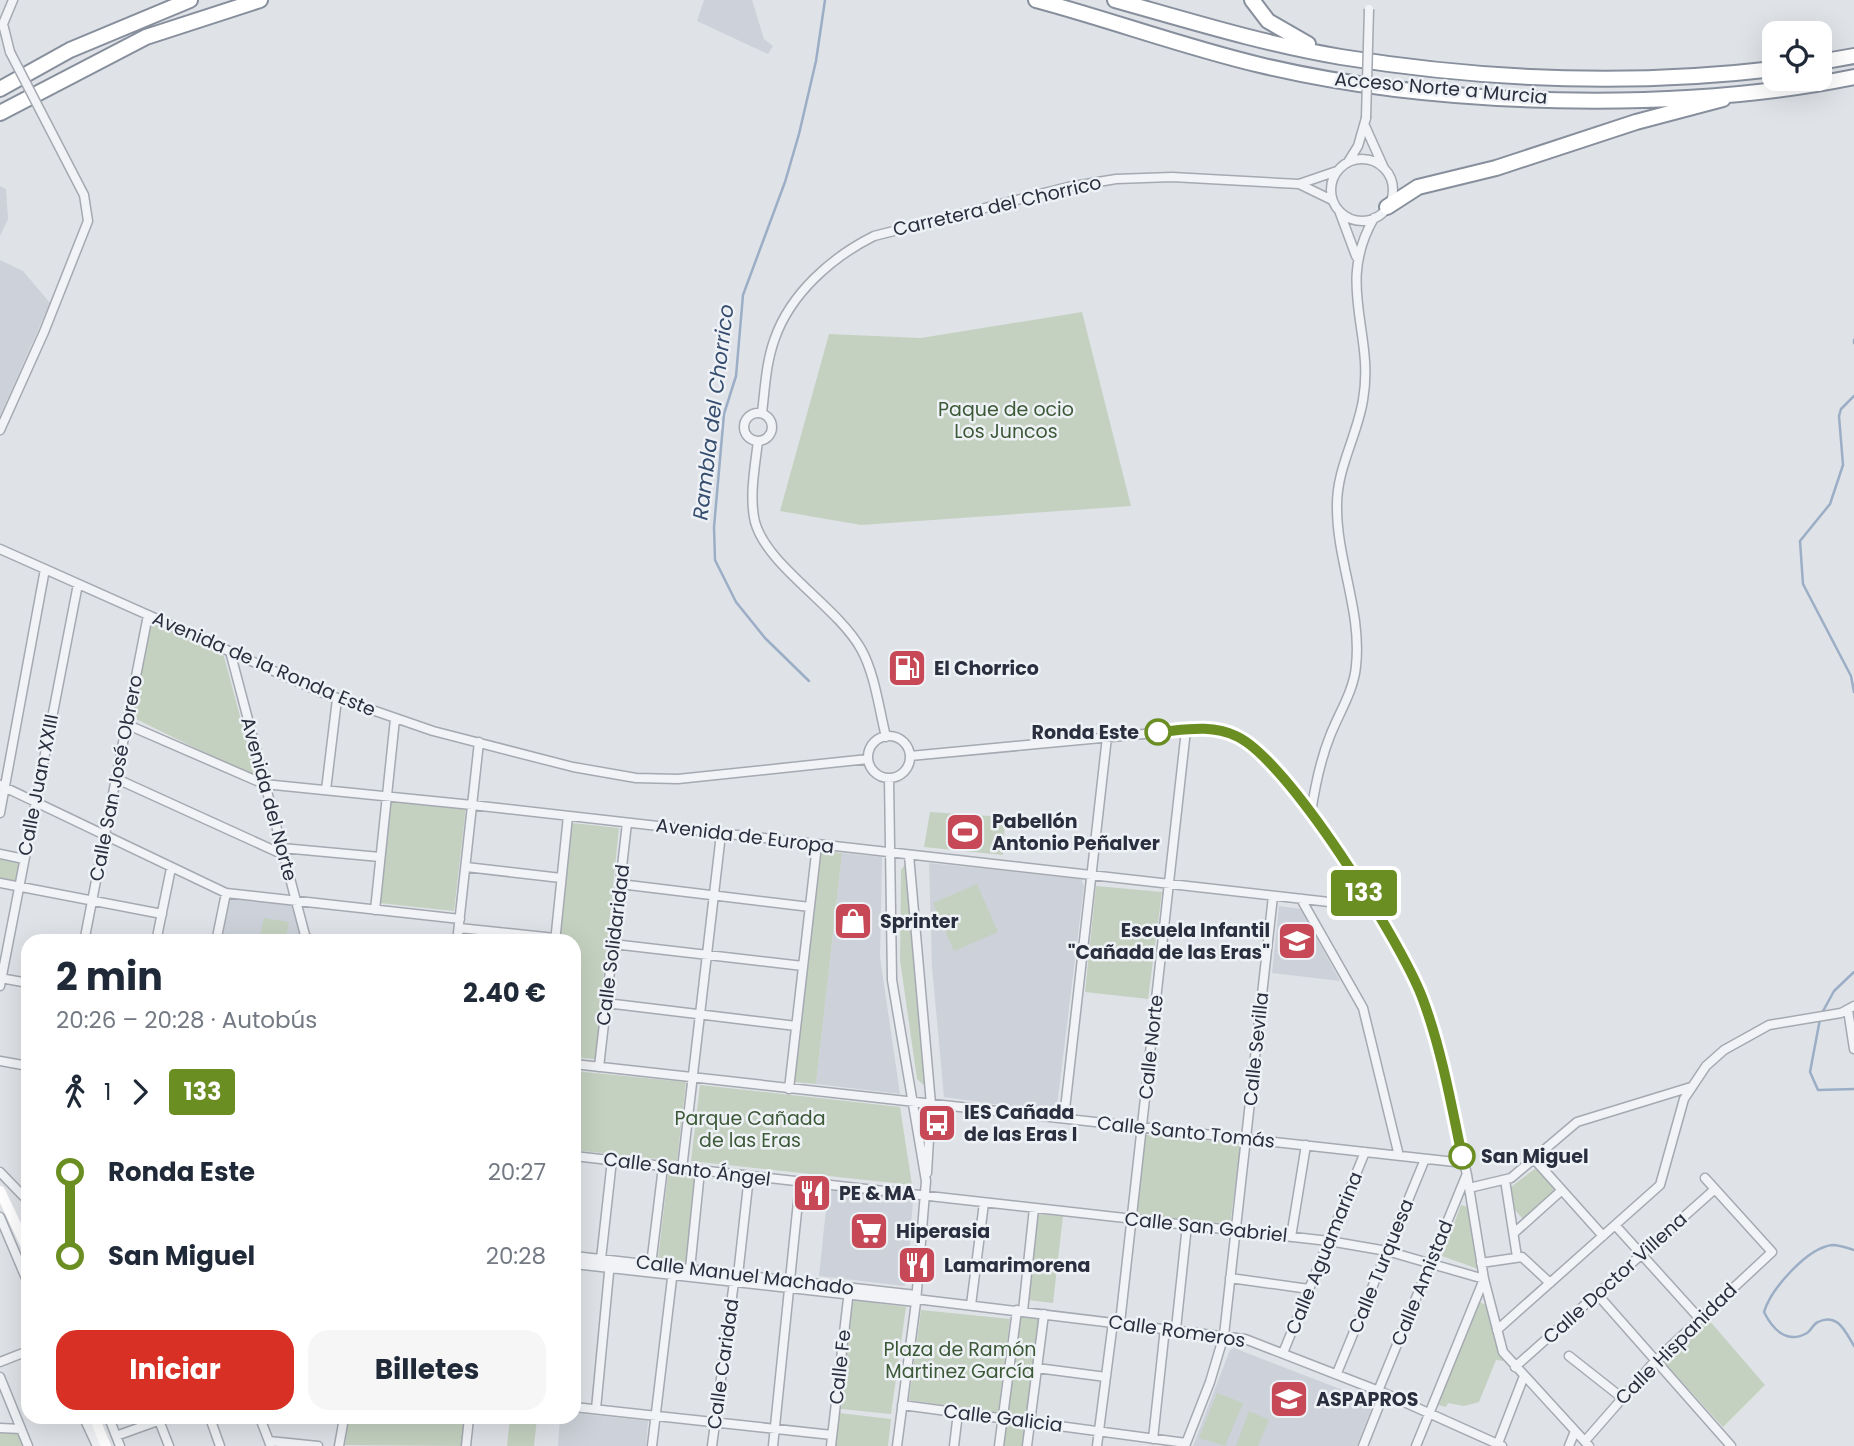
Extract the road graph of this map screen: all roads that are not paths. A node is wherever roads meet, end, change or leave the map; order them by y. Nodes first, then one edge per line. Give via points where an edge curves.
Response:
1 (13, 0) edge
2 (190, 0) edge
3 (260, 0) edge
4 (1036, 0) edge
5 (1115, 0) edge
6 (1252, 0) edge
7 (1370, 4) edge
8 (1342, 57) junction
9 (1854, 57) edge
10 (1832, 60) edge
11 (1762, 70) edge
12 (1854, 77) edge
13 (0, 89) edge
14 (1734, 92) junction
15 (0, 114) edge
16 (1365, 122) junction
17 (1348, 162) junction
18 (1384, 169) junction
19 (1337, 171) junction
20 (1299, 184) junction
21 (1332, 200) junction
22 (1387, 208) junction
23 (1338, 211) junction
24 (1374, 218) junction
25 (1356, 256) junction
26 (762, 413) junction
27 (0, 430) edge
28 (758, 442) junction
29 (0, 549) edge
30 (45, 569) junction
31 (78, 584) junction
32 (148, 615) junction
33 (231, 655) junction
34 (337, 699) junction
35 (395, 719) junction
36 (128, 725) junction
37 (1186, 730) junction
38 (886, 737) junction
39 (1107, 737) junction
40 (479, 742) junction
41 (910, 757) junction
42 (868, 759) junction
43 (889, 778) junction
44 (117, 779) junction
45 (264, 784) junction
46 (2, 786) edge
47 (326, 790) junction
48 (387, 796) junction
49 (34, 801) junction
50 (472, 805) junction
51 (0, 813) edge
52 (1311, 813) junction
53 (568, 816) junction
54 (627, 823) junction
55 (721, 834) junction
56 (105, 835) junction
57 (817, 845) junction
58 (283, 851) junction
59 (892, 853) junction
60 (0, 854) edge
61 (909, 855) junction
62 (380, 858) junction
63 (24, 859) junction
64 (466, 867) junction
65 (171, 868) junction
66 (1091, 876) junction
67 (561, 878) junction
68 (0, 883) edge
69 (620, 884) junction
70 (1169, 884) junction
71 (19, 886) junction
72 (226, 893) junction
73 (713, 895) junction
74 (1273, 896) junction
75 (1301, 899) junction
76 (92, 901) junction
77 (297, 901) junction
78 (810, 906) junction
79 (1373, 907) junction
80 (374, 909) junction
81 (162, 914) junction
82 (460, 923) junction
83 (85, 934) edge
84 (158, 934) edge
85 (218, 934) edge
86 (305, 934) edge
87 (458, 934) edge
88 (521, 934) edge
89 (556, 934) edge
90 (613, 944) junction
91 (707, 955) junction
92 (803, 966) junction
93 (1, 981) edge
94 (21, 982) edge
95 (606, 1003) junction
96 (1851, 1008) edge
97 (700, 1014) junction
98 (796, 1026) junction
99 (1854, 1049) edge
100 (0, 1061) edge
101 (21, 1065) edge
102 (581, 1065) edge
103 (599, 1067) junction
104 (692, 1078) junction
105 (1690, 1087) junction
106 (789, 1089) junction
107 (913, 1103) junction
108 (931, 1104) junction
109 (1064, 1118) junction
110 (1142, 1127) junction
111 (1246, 1139) junction
112 (1306, 1145) junction
113 (1365, 1152) junction
114 (1399, 1156) junction
115 (581, 1157) edge
116 (1424, 1159) junction
117 (612, 1160) junction
118 (1535, 1160) junction
119 (1464, 1163) junction
120 (663, 1167) junction
121 (682, 1169) junction
122 (700, 1171) junction
123 (0, 1172) edge
124 (1467, 1175) junction
125 (749, 1177) junction
126 (1704, 1178) dead end
127 (1506, 1180) junction
128 (926, 1181) junction
129 (800, 1182) junction
130 (1469, 1188) junction
131 (1715, 1189) junction
132 (1562, 1190) junction
133 (0, 1191) edge
134 (21, 1194) edge
135 (925, 1196) junction
136 (984, 1203) junction
137 (1034, 1208) junction
138 (0, 1217) edge
139 (1132, 1219) junction
140 (1615, 1224) junction
141 (1187, 1225) junction
142 (1234, 1230) junction
143 (1514, 1233) junction
144 (21, 1236) edge
145 (1603, 1236) junction
146 (1291, 1237) junction
147 (1329, 1241) junction
148 (1387, 1251) junction
149 (1642, 1255) junction
150 (581, 1257) edge
151 (1517, 1257) junction
152 (607, 1262) junction
153 (1431, 1262) junction
154 (1482, 1263) junction
155 (581, 1264) edge
156 (651, 1265) junction
157 (21, 1266) edge
158 (690, 1269) junction
159 (673, 1271) junction
160 (736, 1278) junction
161 (1230, 1278) junction
162 (1484, 1279) junction
163 (1550, 1283) junction
164 (790, 1284) junction
165 (1309, 1289) junction
166 (848, 1291) junction
167 (1597, 1294) junction
168 (916, 1298) junction
169 (971, 1305) junction
170 (1020, 1311) junction
171 (1044, 1314) junction
172 (1699, 1318) junction
173 (1117, 1322) junction
174 (1165, 1328) junction
175 (1176, 1329) junction
176 (1497, 1330) junction
177 (1224, 1335) junction
178 (1283, 1353) junction
179 (21, 1354) edge
180 (1569, 1356) dead end
181 (1655, 1361) junction
182 (0, 1362) edge
183 (1516, 1367) junction
184 (1037, 1368) junction
185 (1337, 1373) junction
186 (1524, 1376) junction
187 (0, 1377) edge
188 (1106, 1377) junction
189 (1381, 1392) junction
190 (1621, 1397) junction
191 (902, 1405) junction
192 (581, 1408) edge
193 (596, 1409) junction
194 (958, 1413) junction
195 (1429, 1413) junction
196 (655, 1416) junction
197 (1002, 1419) junction
198 (715, 1422) junction
199 (1030, 1422) junction
200 (87, 1424) edge
201 (97, 1424) edge
202 (111, 1424) edge
203 (146, 1424) edge
204 (163, 1424) edge
205 (211, 1424) edge
206 (262, 1424) edge
207 (343, 1424) edge
208 (468, 1424) edge
209 (0, 1428) edge
210 (21, 1429) junction
211 (774, 1429) junction
212 (1575, 1430) junction
213 (1099, 1431) junction
214 (832, 1435) junction
215 (116, 1436) junction
216 (1153, 1439) junction
217 (270, 1444) edge
218 (1587, 1444) edge
219 (1186, 1445) edge
220 (1499, 1445) edge
221 (28, 1446) edge
222 (97, 1446) edge
223 (106, 1446) edge
224 (120, 1446) edge
225 (169, 1446) edge
226 (220, 1446) edge
227 (318, 1446) edge
228 (339, 1446) edge
229 (466, 1446) edge
230 (652, 1446) edge
231 (712, 1446) edge
232 (772, 1446) edge
233 (831, 1446) edge
234 (897, 1446) edge
235 (954, 1446) edge
236 (999, 1446) edge
237 (1027, 1446) edge
238 (1097, 1446) edge
239 (1363, 1446) edge
240 (1416, 1446) edge
241 (1569, 1446) edge
242 (1731, 1446) edge

1 - 27 street, bridge via 3,24 10,52 84,195 88,213 87,228
2 - 13 highway via 70,50
3 - 15 highway via 145,37
4 - 14 highway, Acceso Norte a Murcia via 1228,57 1348,80 1545,99
5 - 8 highway, Acceso Norte a Murcia via 1231,33
6 - 8 highway via 1280,30
7 - 16 street, bridge
8 - 11 highway, Acceso Norte a Murcia via 1588,79
9 - 10 highway
12 - 14 highway, Acceso Norte a Murcia
14 - 22 highway via 1715,103 1636,121 1496,168 1418,187
16 - 17 street
16 - 18 street
17 - 18 street via 1367,159
17 - 19 street
18 - 22 street via 1393,188
19 - 20 street, Carretera del Chorrico
19 - 21 street
20 - 21 street, Carretera del Chorrico
20 - 26 street, Carretera del Chorrico via 1172,177 1116,179 874,236 822,271 786,314 770,354
21 - 23 street
22 - 24 street
23 - 24 street via 1355,220
23 - 25 street
24 - 25 street
25 - 52 street via 1366,376 1336,506 1352,590 1357,654 1350,689 1321,759
26 - 28 street via 771,419 773,429
26 - 28 street via 751,415 744,424 747,436
28 - 38 street via 756,524 775,555 862,650
29 - 30 street, Avenida de la Ronda Este
30 - 31 street, Avenida de la Ronda Este
30 - 46 street
31 - 32 street, Avenida de la Ronda Este
31 - 49 street, Calle Juan XXIII
32 - 33 street, Avenida de la Ronda Este
32 - 36 street, Calle San José Obrero
33 - 34 street, Avenida de la Ronda Este
33 - 45 street, Avenida del Norte
34 - 35 street, Avenida de la Ronda Este
34 - 47 street
35 - 40 street, Avenida de la Ronda Este
35 - 48 street
36 - 44 street, Calle San José Obrero
36 - 45 street, Avenida de Europa
37 - 39 street
37 - 52 street via 1222,731 1255,747
37 - 70 street, Calle Norte
38 - 41 street via 899,739
38 - 42 street via 871,747
39 - 41 street
39 - 66 street
40 - 42 street, Avenida de la Ronda Este via 636,778 678,779
40 - 50 street
41 - 43 street via 906,769
42 - 43 street via 877,775
43 - 59 street
44 - 56 street, Calle San José Obrero
44 - 58 street
45 - 47 street, Avenida de Europa
45 - 58 street, Avenida del Norte
46 - 49 street
46 - 51 street
47 - 48 street, Avenida de Europa
48 - 50 street, Avenida de Europa
48 - 62 street
49 - 56 street
49 - 63 street, Calle Juan XXIII
50 - 53 street, Avenida de Europa
50 - 64 street
52 - 79 street
53 - 54 street, Avenida de Europa
53 - 67 street
54 - 55 street, Avenida de Europa
54 - 69 street, Calle Solidaridad
55 - 57 street, Avenida de Europa
55 - 73 street
56 - 65 street
56 - 76 street, Calle San José Obrero
57 - 59 street, Avenida de Europa
57 - 78 street
58 - 62 street
58 - 77 street, Avenida del Norte
59 - 61 street, Avenida de Europa
59 - 107 street via 892,979
60 - 63 street
61 - 66 street, Avenida de Europa
61 - 108 street
62 - 80 street
63 - 71 street, Calle Juan XXIII
64 - 67 street
64 - 82 street
65 - 72 street
65 - 81 street
66 - 70 street, Avenida de Europa
66 - 109 street
67 - 89 street
68 - 71 street
69 - 73 street
69 - 90 street, Calle Solidaridad
70 - 74 street, Avenida de Europa
70 - 110 street, Calle Norte
71 - 76 street
71 - 93 street, Calle Juan XXIII
72 - 77 street
72 - 85 street
73 - 78 street
73 - 91 street
74 - 75 street, Avenida de Europa
74 - 111 street, Calle Sevilla
75 - 79 street, Avenida de Europa
75 - 114 street via 1363,1008
76 - 81 street
76 - 83 street, Calle San José Obrero
77 - 80 street
77 - 86 street, Avenida del Norte
78 - 92 street
79 - 119 street via 1422,996
80 - 82 street
81 - 84 street
82 - 87 street
82 - 88 street
90 - 91 street
90 - 95 street, Calle Solidaridad
91 - 92 street
91 - 97 street
92 - 98 street
93 - 94 street
95 - 97 street
95 - 103 street, Calle Solidaridad
96 - 99 street
96 - 105 street via 1751,1033 1706,1066
97 - 98 street
97 - 104 street
98 - 106 street
100 - 101 street
102 - 103 street, Calle Santo Tomás
103 - 104 street, Calle Santo Tomás
104 - 106 street, Calle Santo Tomás
104 - 121 street
105 - 118 street via 1577,1122
105 - 140 street via 1660,1185
106 - 107 street, Calle Santo Tomás
107 - 108 street, Calle Santo Tomás
107 - 128 street
108 - 109 street, Calle Santo Tomás
108 - 128 street
109 - 110 street, Calle Santo Tomás
110 - 111 street, Calle Santo Tomás
110 - 139 street, Calle Norte
111 - 112 street, Calle Santo Tomás
111 - 142 street, Calle Sevilla
112 - 113 street, Calle Santo Tomás
112 - 146 street
113 - 114 street, Calle Santo Tomás
113 - 147 street, Calle Aguamarina
114 - 116 street, Calle Santo Tomás
115 - 117 street, Calle Santo Ángel
116 - 119 street, Calle Santo Tomás
116 - 148 street, Calle Turquesa
117 - 120 street, Calle Santo Ángel
117 - 152 street
118 - 127 street
118 - 132 street
119 - 124 street
120 - 121 street, Calle Santo Ángel
120 - 156 street
121 - 122 street, Calle Santo Ángel
122 - 125 street, Calle Santo Ángel
122 - 158 street
123 - 134 street
124 - 130 street
124 - 153 street, Calle Amistad
125 - 129 street, Calle Santo Ángel
125 - 160 street, Calle Caridad
126 - 131 street
127 - 130 street
127 - 143 street
128 - 135 street
129 - 135 street, Calle Santo Ángel
129 - 164 street
130 - 154 street
131 - 149 street, Calle Doctor Villena
131 - 172 street, Calle Hispanidad via 1772,1252
132 - 143 street
132 - 145 street
133 - 144 main road
135 - 136 street, Calle San Gabriel
135 - 168 street
136 - 137 street, Calle San Gabriel
136 - 169 street
137 - 139 street, Calle San Gabriel
137 - 170 street
138 - 157 street
139 - 141 street, Calle San Gabriel
139 - 173 street, Calle Norte
140 - 145 street
140 - 149 street
141 - 142 street, Calle San Gabriel
141 - 175 street
142 - 146 street, Calle San Gabriel
142 - 161 street, Calle Sevilla
143 - 151 street
145 - 163 street
146 - 147 street, Calle San Gabriel
147 - 148 street, Calle San Gabriel
147 - 165 street, Calle Aguamarina
148 - 153 street, Calle San Gabriel
148 - 185 street, Calle Turquesa
149 - 167 street, Calle Doctor Villena
149 - 172 street
150 - 152 street, Calle Manuel Machado
151 - 154 street
151 - 163 street via 1531,1262
152 - 155 street, Calle Manuel Machado
152 - 156 street, Calle Manuel Machado
152 - 159 street, Calle Manuel Machado
152 - 193 street
153 - 162 street, Calle San Gabriel
153 - 189 street, Calle Amistad
154 - 162 street
156 - 159 street, Calle Manuel Machado
158 - 159 street, Calle Manuel Machado
158 - 160 street, Calle Manuel Machado
159 - 160 street, Calle Manuel Machado
159 - 196 street
160 - 164 street, Calle Manuel Machado
160 - 198 street, Calle Caridad
161 - 165 street
161 - 177 street, Calle Sevilla
162 - 176 street
162 - 195 street
163 - 176 street
164 - 166 street, Calle Manuel Machado
164 - 211 street
165 - 178 street, Calle Aguamarina
166 - 168 street, Calle Manuel Machado
166 - 214 street, Calle Fe
167 - 181 street
167 - 183 street, Calle Doctor Villena
168 - 169 street, Calle Romeros
168 - 191 street
169 - 170 street, Calle Romeros
170 - 171 street, Calle Romeros
170 - 197 street
171 - 173 street, Calle Romeros
171 - 184 street
172 - 181 street, Calle Hispanidad
173 - 174 street, Calle Romeros
173 - 188 street, Calle Norte
174 - 175 street, Calle Romeros
174 - 216 street
175 - 177 street, Calle Romeros
176 - 183 street via 1503,1352
177 - 178 street, Calle Romeros
177 - 219 street, Calle Sevilla
178 - 185 street, Calle Romeros
179 - 182 street
180 - 190 street
181 - 190 street, Calle Hispanidad
181 - 242 street
183 - 186 street
184 - 188 street
184 - 199 street
185 - 189 street, Calle Romeros
186 - 212 street
186 - 220 street
187 - 210 street
188 - 213 street, Calle Norte
189 - 195 street, Calle Romeros
189 - 239 street, Calle Amistad
190 - 218 street, Calle Hispanidad
191 - 194 street, Calle Galicia
191 - 234 street
192 - 193 street
193 - 196 street
194 - 197 street, Calle Galicia
194 - 235 street
195 - 220 street, Calle Romeros
195 - 240 street
196 - 198 street
196 - 230 street
197 - 199 street, Calle Galicia
197 - 236 street
198 - 211 street
198 - 231 street, Calle Caridad
199 - 213 street, Calle Galicia
199 - 237 street
200 - 222 street
201 - 223 main road
202 - 215 street
203 - 215 street
204 - 225 street
205 - 226 street
206 - 217 street
207 - 228 street
208 - 229 street
209 - 210 street
210 - 221 street
211 - 214 street
211 - 232 street
212 - 218 street
212 - 241 street
213 - 216 street, Calle Galicia
213 - 238 street, Calle Norte
214 - 233 street, Calle Fe
215 - 224 street
216 - 219 street, Calle Galicia
217 - 227 street

